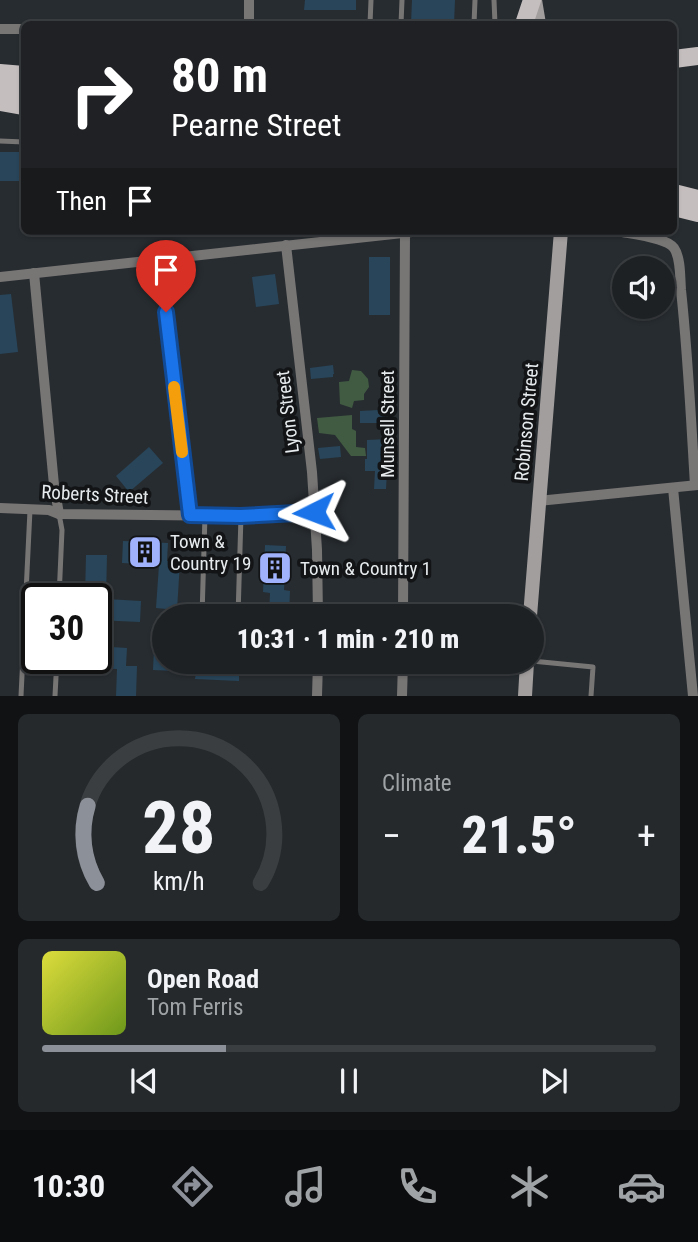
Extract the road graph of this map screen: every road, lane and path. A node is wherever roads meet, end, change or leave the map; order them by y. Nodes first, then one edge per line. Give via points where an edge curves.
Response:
1 (249, 0) edge
2 (371, 0) edge
3 (402, 0) edge
4 (475, 0) edge
5 (495, 0) edge
6 (533, 0) edge
7 (249, 21) edge
8 (370, 21) edge
9 (401, 21) edge
10 (474, 21) edge
11 (495, 21) edge
12 (525, 21) edge
13 (538, 21) edge
14 (0, 29) edge
15 (21, 29) edge
16 (698, 56) edge
17 (677, 59) edge
18 (21, 68) edge
19 (0, 71) edge
20 (21, 74) edge
21 (0, 89) edge
22 (21, 90) edge
23 (0, 102) edge
24 (21, 106) edge
25 (0, 141) edge
26 (21, 142) edge
27 (677, 194) edge
28 (698, 199) edge
29 (677, 209) edge
30 (698, 213) edge
31 (385, 235) edge
32 (405, 235) edge
33 (561, 235) edge
34 (637, 235) edge
35 (286, 245) junction
36 (163, 259) junction
37 (34, 273) junction
38 (0, 277) edge
39 (697, 485) edge
40 (673, 488) junction
41 (538, 501) junction
42 (0, 508) edge
43 (30, 509) junction
44 (314, 512) junction
45 (59, 514) junction
46 (190, 515) junction
47 (205, 515) junction
48 (241, 516) junction
49 (60, 583) edge
50 (202, 604) edge
51 (238, 604) edge
52 (318, 604) edge
53 (403, 604) edge
54 (531, 604) edge
55 (544, 662) edge
56 (56, 674) edge
57 (318, 674) edge
58 (403, 674) edge
59 (526, 674) edge
60 (20, 696) edge
61 (55, 696) edge
62 (317, 696) edge
63 (402, 696) edge
64 (525, 696) edge
65 (591, 696) edge
66 (693, 696) edge

1 - 7 street
2 - 8 lane
3 - 9 lane
4 - 10 lane
5 - 11 lane
6 - 12 main road
6 - 13 street
14 - 15 street
16 - 17 main road
18 - 19 main road
19 - 20 main road
21 - 22 main road
23 - 24 main road
25 - 26 lane
27 - 28 main road
29 - 30 main road
31 - 35 street
32 - 53 street, Munsell Street
33 - 41 street, Robinson Street
34 - 39 street via 671,244 678,259
35 - 36 street
35 - 44 street, Lyon Street
36 - 37 street
36 - 46 street
37 - 38 street
37 - 45 street
39 - 40 street
40 - 41 street
40 - 66 street
41 - 54 street, Robinson Street
42 - 43 street, Roberts Street
43 - 45 street, Roberts Street
43 - 60 lane
44 - 48 street, Roberts Street
44 - 52 street, Lyon Street
45 - 46 street, Roberts Street
45 - 49 lane
46 - 47 street, Roberts Street
47 - 48 street, Roberts Street
47 - 50 lane
48 - 51 lane
55 - 65 lane via 593,667
56 - 61 lane
57 - 62 street
58 - 63 street
59 - 64 street

